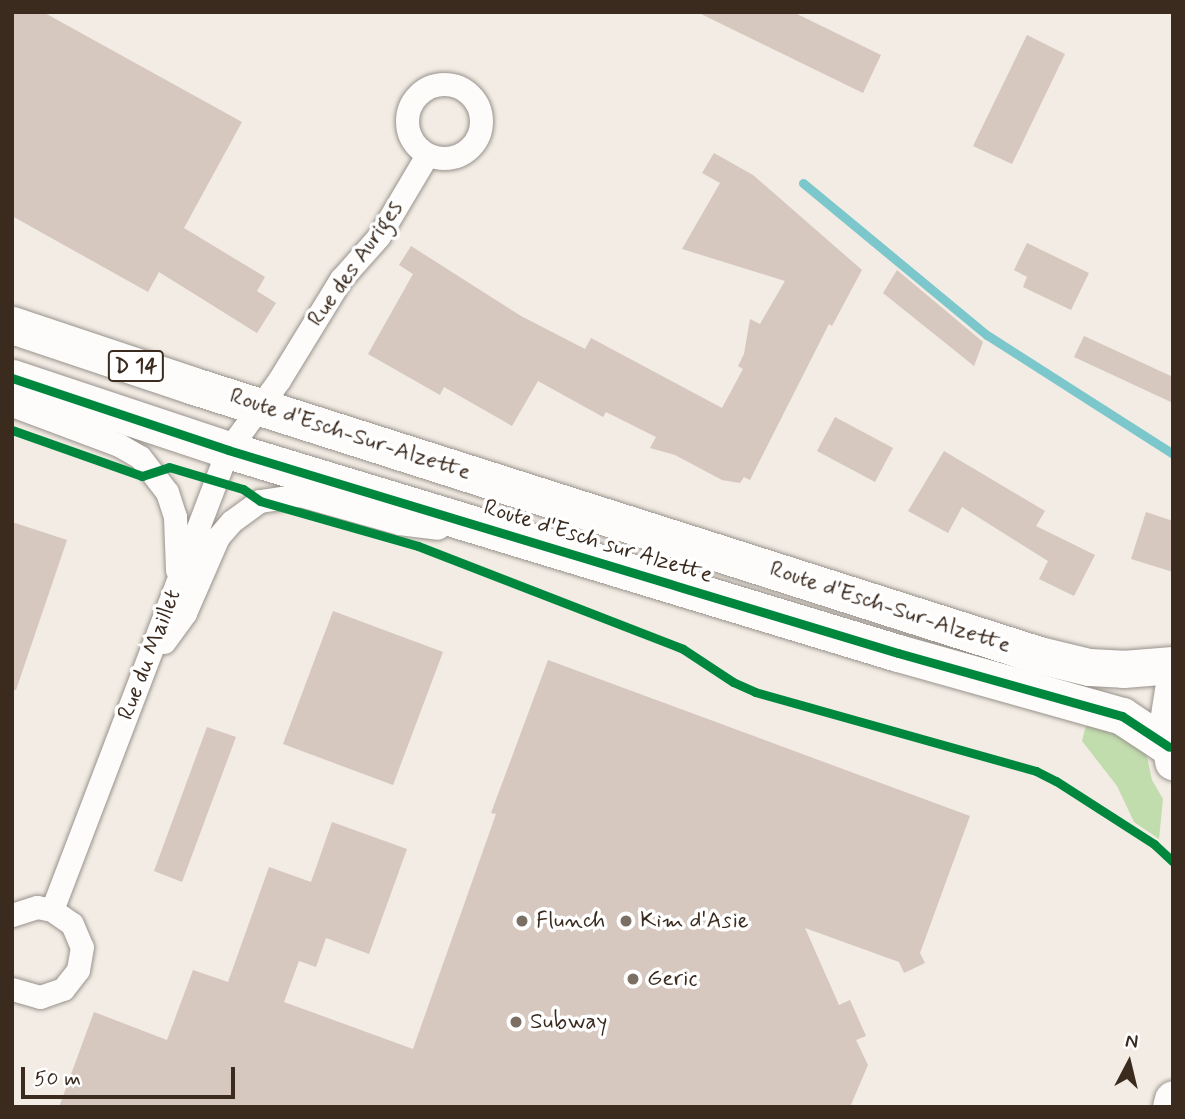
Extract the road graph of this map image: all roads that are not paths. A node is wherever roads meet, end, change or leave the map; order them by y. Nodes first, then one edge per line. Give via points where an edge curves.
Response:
1 (427, 155) dead end
2 (12, 325) edge
3 (12, 378) edge
4 (12, 405) edge
5 (260, 407) junction
6 (228, 450) junction
7 (530, 541) junction
8 (178, 583) junction
9 (1173, 665) edge
10 (145, 667) junction
11 (1173, 690) edge
12 (1171, 754) edge
13 (52, 910) junction
14 (12, 915) edge
15 (13, 993) edge
16 (1173, 1099) edge
17 (1171, 1107) edge

1 - 5 street, Rue des Auriges via 379,236 341,279
2 - 5 main road, Route d'Esch-Sur-Alzette / D 14
3 - 6 main road, Route d'Esch sur Alzette / D 14
4 - 8 street via 119,445 148,465 167,492 175,517
5 - 6 street, Rue du Maillet
5 - 9 main road, Route d'Esch-Sur-Alzette / D 14 via 1039,654 1089,667
6 - 7 main road, Route d'Esch sur Alzette / D 14
6 - 8 street, Rue du Maillet
7 - 10 street via 399,523 300,495 260,501 218,537 185,613
7 - 12 main road, Route d'Esch sur Alzette / D 14 via 1122,716
8 - 10 street, Rue du Maillet
10 - 13 street, Rue du Maillet
11 - 12 main road via 1167,726
13 - 14 street via 37,907
13 - 15 street via 79,935 78,970 63,989 52,994
16 - 17 main road

